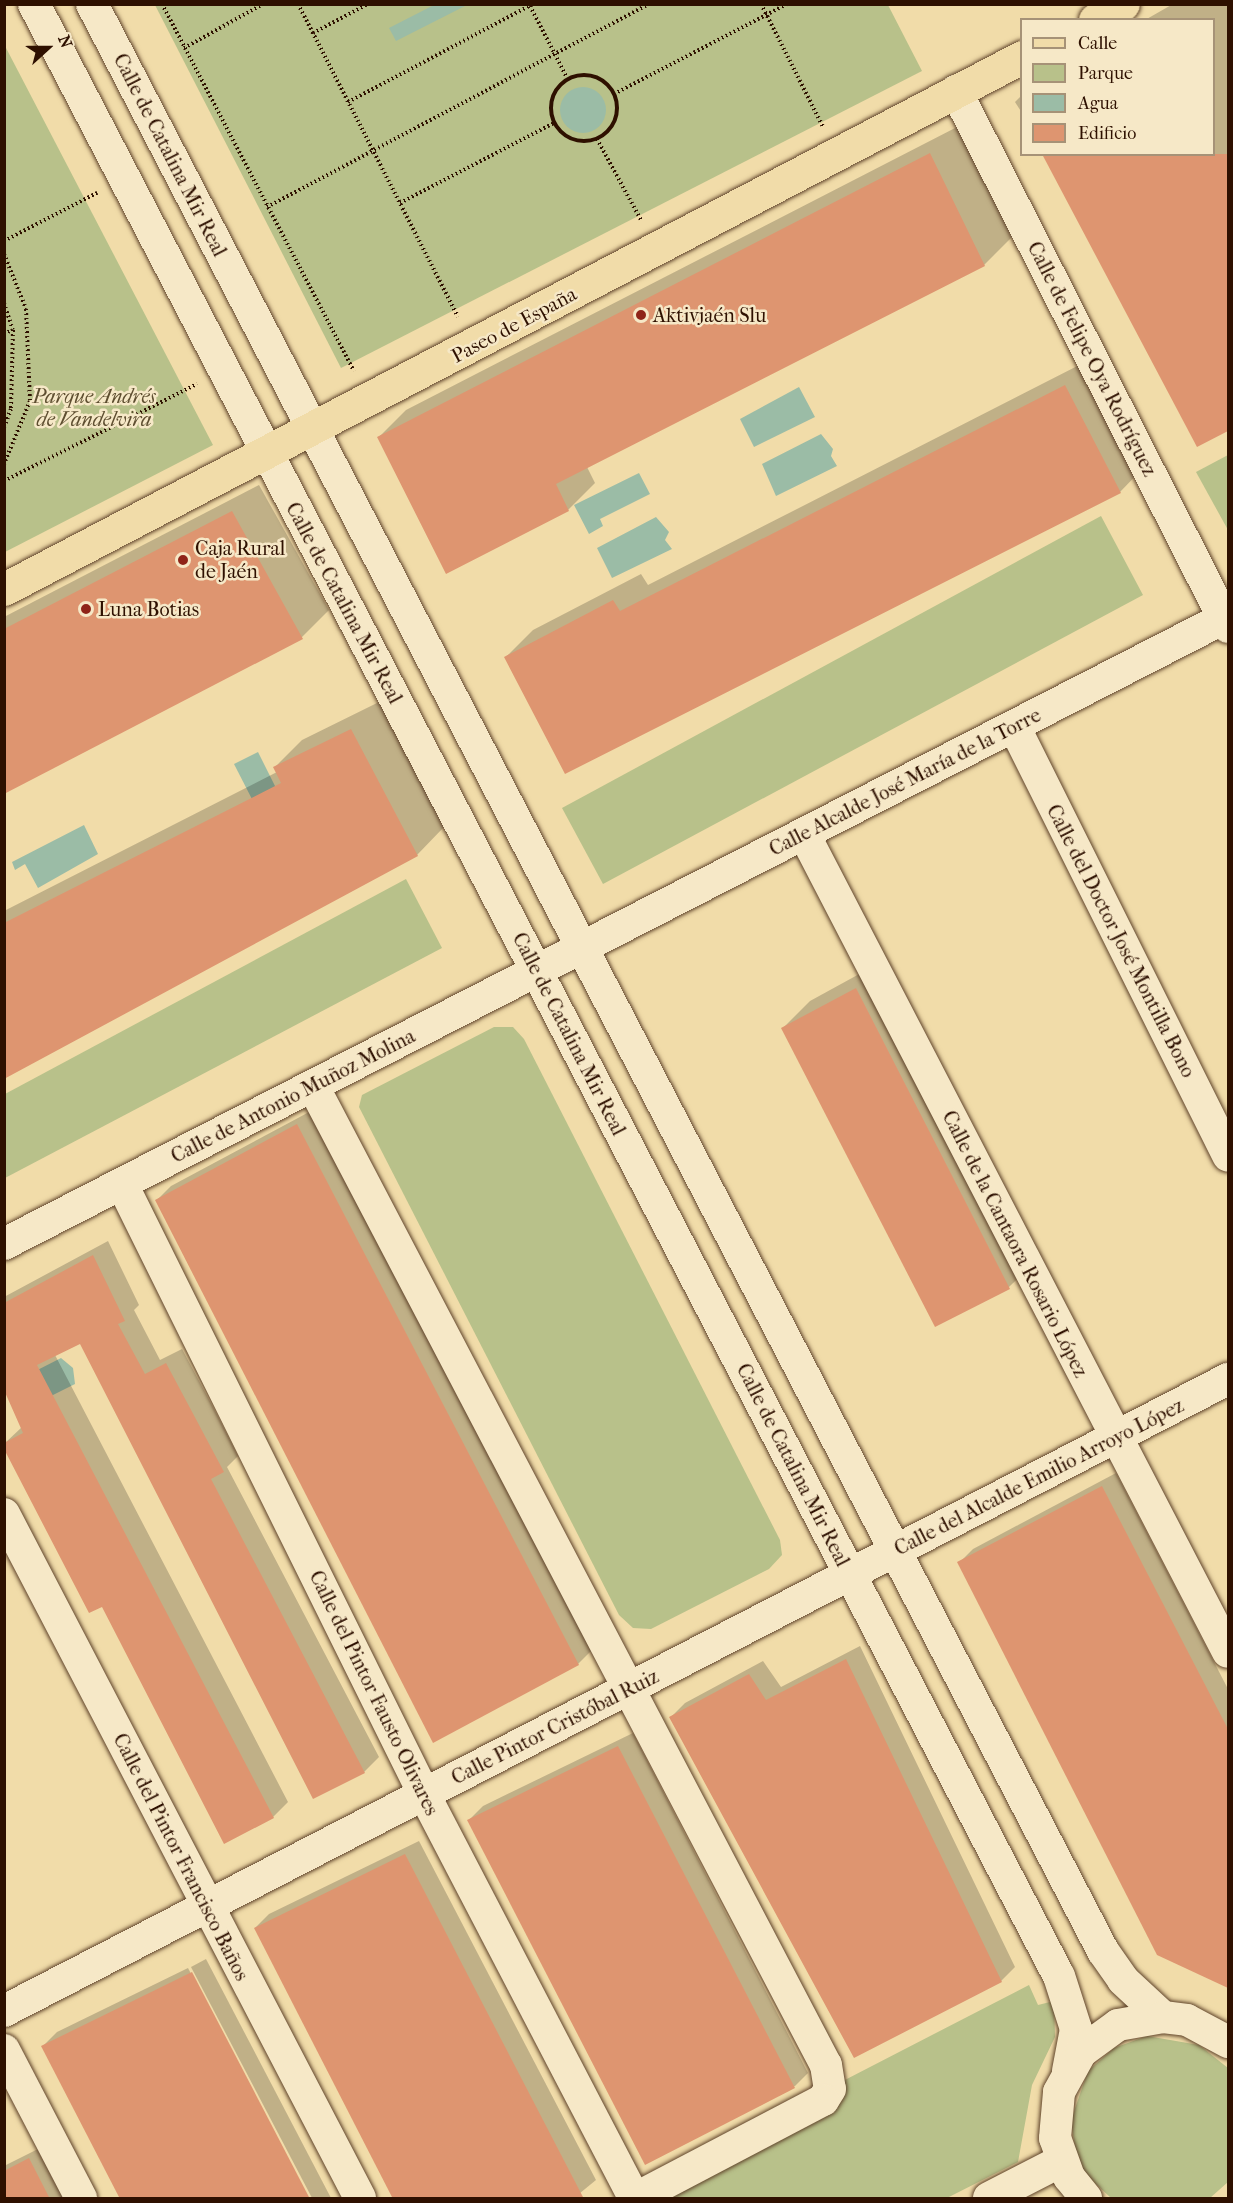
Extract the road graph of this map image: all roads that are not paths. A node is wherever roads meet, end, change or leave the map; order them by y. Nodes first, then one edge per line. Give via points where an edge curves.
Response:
1 (34, 4) edge
2 (92, 4) edge
3 (1124, 4) edge
4 (1099, 18) edge
5 (1020, 58) edge
6 (956, 91) junction
7 (313, 430) junction
8 (267, 455) junction
9 (4, 589) edge
10 (1227, 621) edge
11 (1014, 726) junction
12 (804, 834) junction
13 (582, 948) junction
14 (536, 972) junction
15 (314, 1086) junction
16 (1228, 1156) edge
17 (122, 1184) junction
18 (4, 1244) edge
19 (1228, 1379) edge
20 (1114, 1438) junction
21 (4, 1514) edge
22 (896, 1551) junction
23 (850, 1575) junction
24 (1228, 1652) edge
25 (630, 1688) junction
26 (424, 1794) junction
27 (206, 1907) junction
28 (4, 2011) edge
29 (1163, 2017) junction
30 (1228, 2042) edge
31 (4, 2050) edge
32 (1068, 2071) junction
33 (1061, 2161) junction
34 (81, 2199) edge
35 (360, 2199) edge
36 (635, 2199) edge
37 (989, 2199) edge
38 (1086, 2199) edge

1 - 8 street, Calle de Catalina Mir Real
2 - 7 street, Calle de Catalina Mir Real
3 - 4 main road
5 - 6 main road, Paseo de España
6 - 7 main road, Paseo de España
6 - 10 street, Calle de Felipe Oya Rodríguez
7 - 8 main road, Paseo de España
7 - 13 street, Calle de Catalina Mir Real
8 - 9 main road, Paseo de España
8 - 14 street, Calle de Catalina Mir Real
10 - 11 street, Calle Alcalde José María de la Torre
11 - 12 street, Calle Alcalde José María de la Torre
11 - 16 street, Calle del Doctor José Montilla Bono
12 - 13 street, Calle Alcalde José María de la Torre
12 - 20 street, Calle de la Cantaora Rosario López
13 - 14 street, Calle de Antonio Muñoz Molina
13 - 22 street, Calle de Catalina Mir Real
14 - 15 street, Calle de Antonio Muñoz Molina
14 - 23 street, Calle de Catalina Mir Real
15 - 17 street, Calle de Antonio Muñoz Molina
15 - 25 street, Calle del Pintor Fausto Olivares
17 - 18 street, Calle de Antonio Muñoz Molina
17 - 26 street, Calle del Pintor Fausto Olivares
19 - 20 street, Calle del Alcalde Emilio Arroyo López
20 - 22 street, Calle del Alcalde Emilio Arroyo López
20 - 24 street, Calle de la Cantaora Rosario López
21 - 27 street, Calle del Pintor Francisco Baños
22 - 23 street, Calle del Alcalde Emilio Arroyo López
22 - 29 street, Calle de Catalina Mir Real via 1103,1951 1123,1980
23 - 25 street, Calle Pintor Cristóbal Ruiz
23 - 32 street, Calle de Catalina Mir Real via 1059,1976 1076,2029
25 - 26 street, Calle Pintor Cristóbal Ruiz
25 - 36 street, Calle del Pintor Fausto Olivares via 829,2077 823,2100
26 - 27 street, Calle Pintor Cristóbal Ruiz
26 - 36 street, Calle del Pintor Fausto Olivares
27 - 28 street, Calle Pintor Cristóbal Ruiz
27 - 35 street, Calle del Pintor Francisco Baños
29 - 30 street via 1187,2020
29 - 32 street via 1118,2025 1081,2052
31 - 34 street
32 - 33 street, Calle de Catalina Mir Real via 1055,2115
33 - 37 street
33 - 38 street

